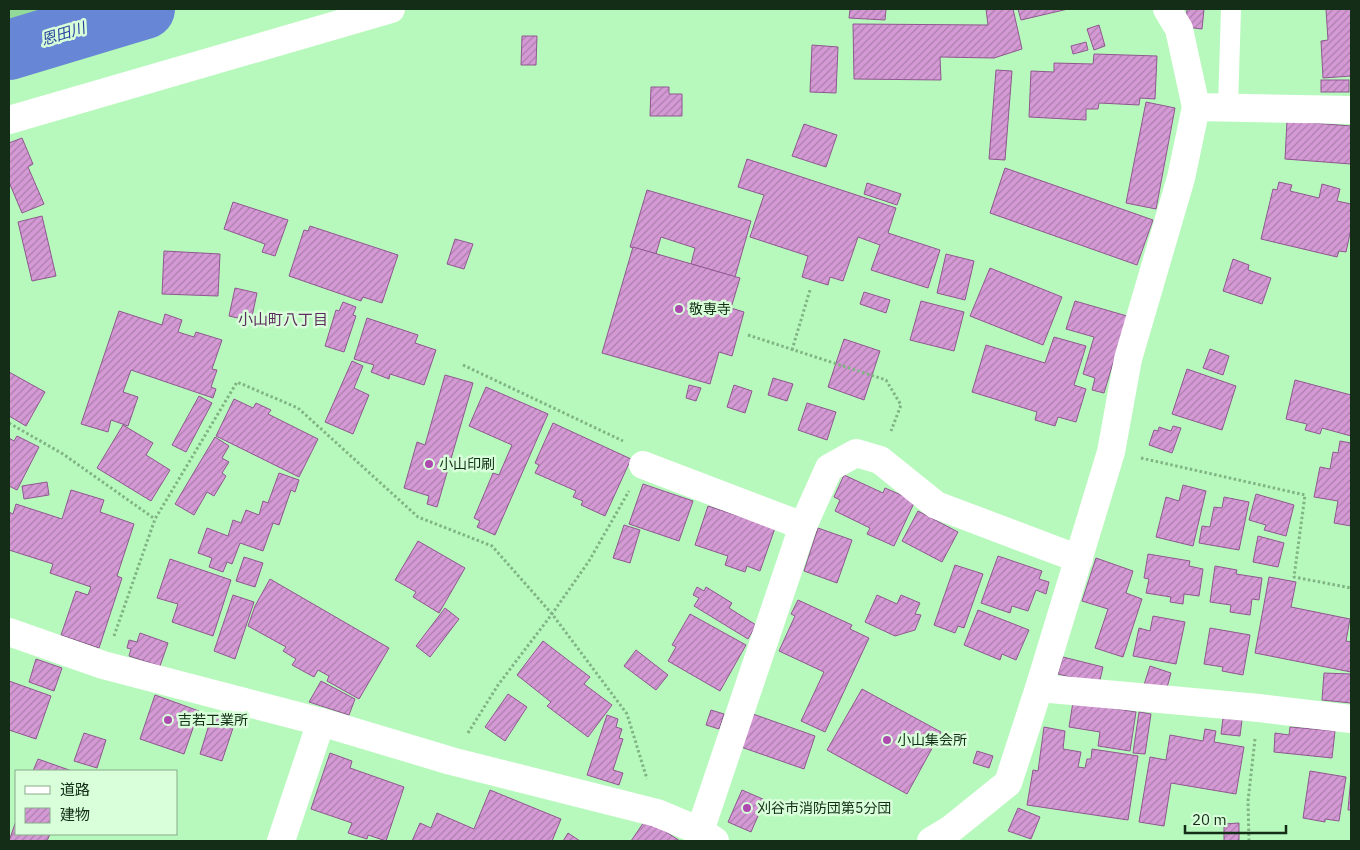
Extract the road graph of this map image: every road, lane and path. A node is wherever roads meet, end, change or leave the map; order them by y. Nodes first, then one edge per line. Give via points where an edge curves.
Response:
1 (391, 9) edge
2 (1167, 9) edge
3 (1231, 9) edge
4 (1196, 107) junction
5 (1228, 107) junction
6 (1351, 110) edge
7 (9, 120) edge
8 (810, 290) dead end
9 (748, 335) dead end
10 (792, 350) junction
11 (463, 365) dead end
12 (9, 423) edge
13 (1111, 452) junction
14 (880, 460) junction
15 (643, 465) junction
16 (156, 518) junction
17 (803, 526) junction
18 (1079, 559) junction
19 (1351, 588) edge
20 (552, 614) junction
21 (9, 632) edge
22 (104, 665) junction
23 (1039, 688) junction
24 (1259, 708) junction
25 (1351, 719) edge
26 (321, 722) junction
27 (451, 761) junction
28 (657, 813) junction
29 (707, 836) edge
30 (949, 837) edge
31 (280, 841) edge
32 (1248, 841) edge

1 - 7 street
2 - 4 street via 1179,28
3 - 5 lane
4 - 5 street
4 - 13 street via 1181,178 1128,359
5 - 6 street
8 - 10 path
9 - 10 path
10 - 14 path via 886,380 901,405
11 - 15 path via 637,447
12 - 16 path via 63,454
13 - 18 street
13 - 19 path via 1305,495 1294,577
14 - 17 street via 856,453 829,468
14 - 18 street via 936,505
15 - 17 street
15 - 20 path via 589,561
16 - 20 path via 237,382 298,408 418,517 492,546
16 - 22 path
17 - 29 street
18 - 23 street
20 - 27 path via 498,685
20 - 28 path via 627,714
21 - 22 street
22 - 26 street
23 - 24 street
23 - 30 street via 1008,782
24 - 25 street
24 - 32 path via 1248,801
26 - 27 street
26 - 31 street
27 - 28 street
28 - 29 street

